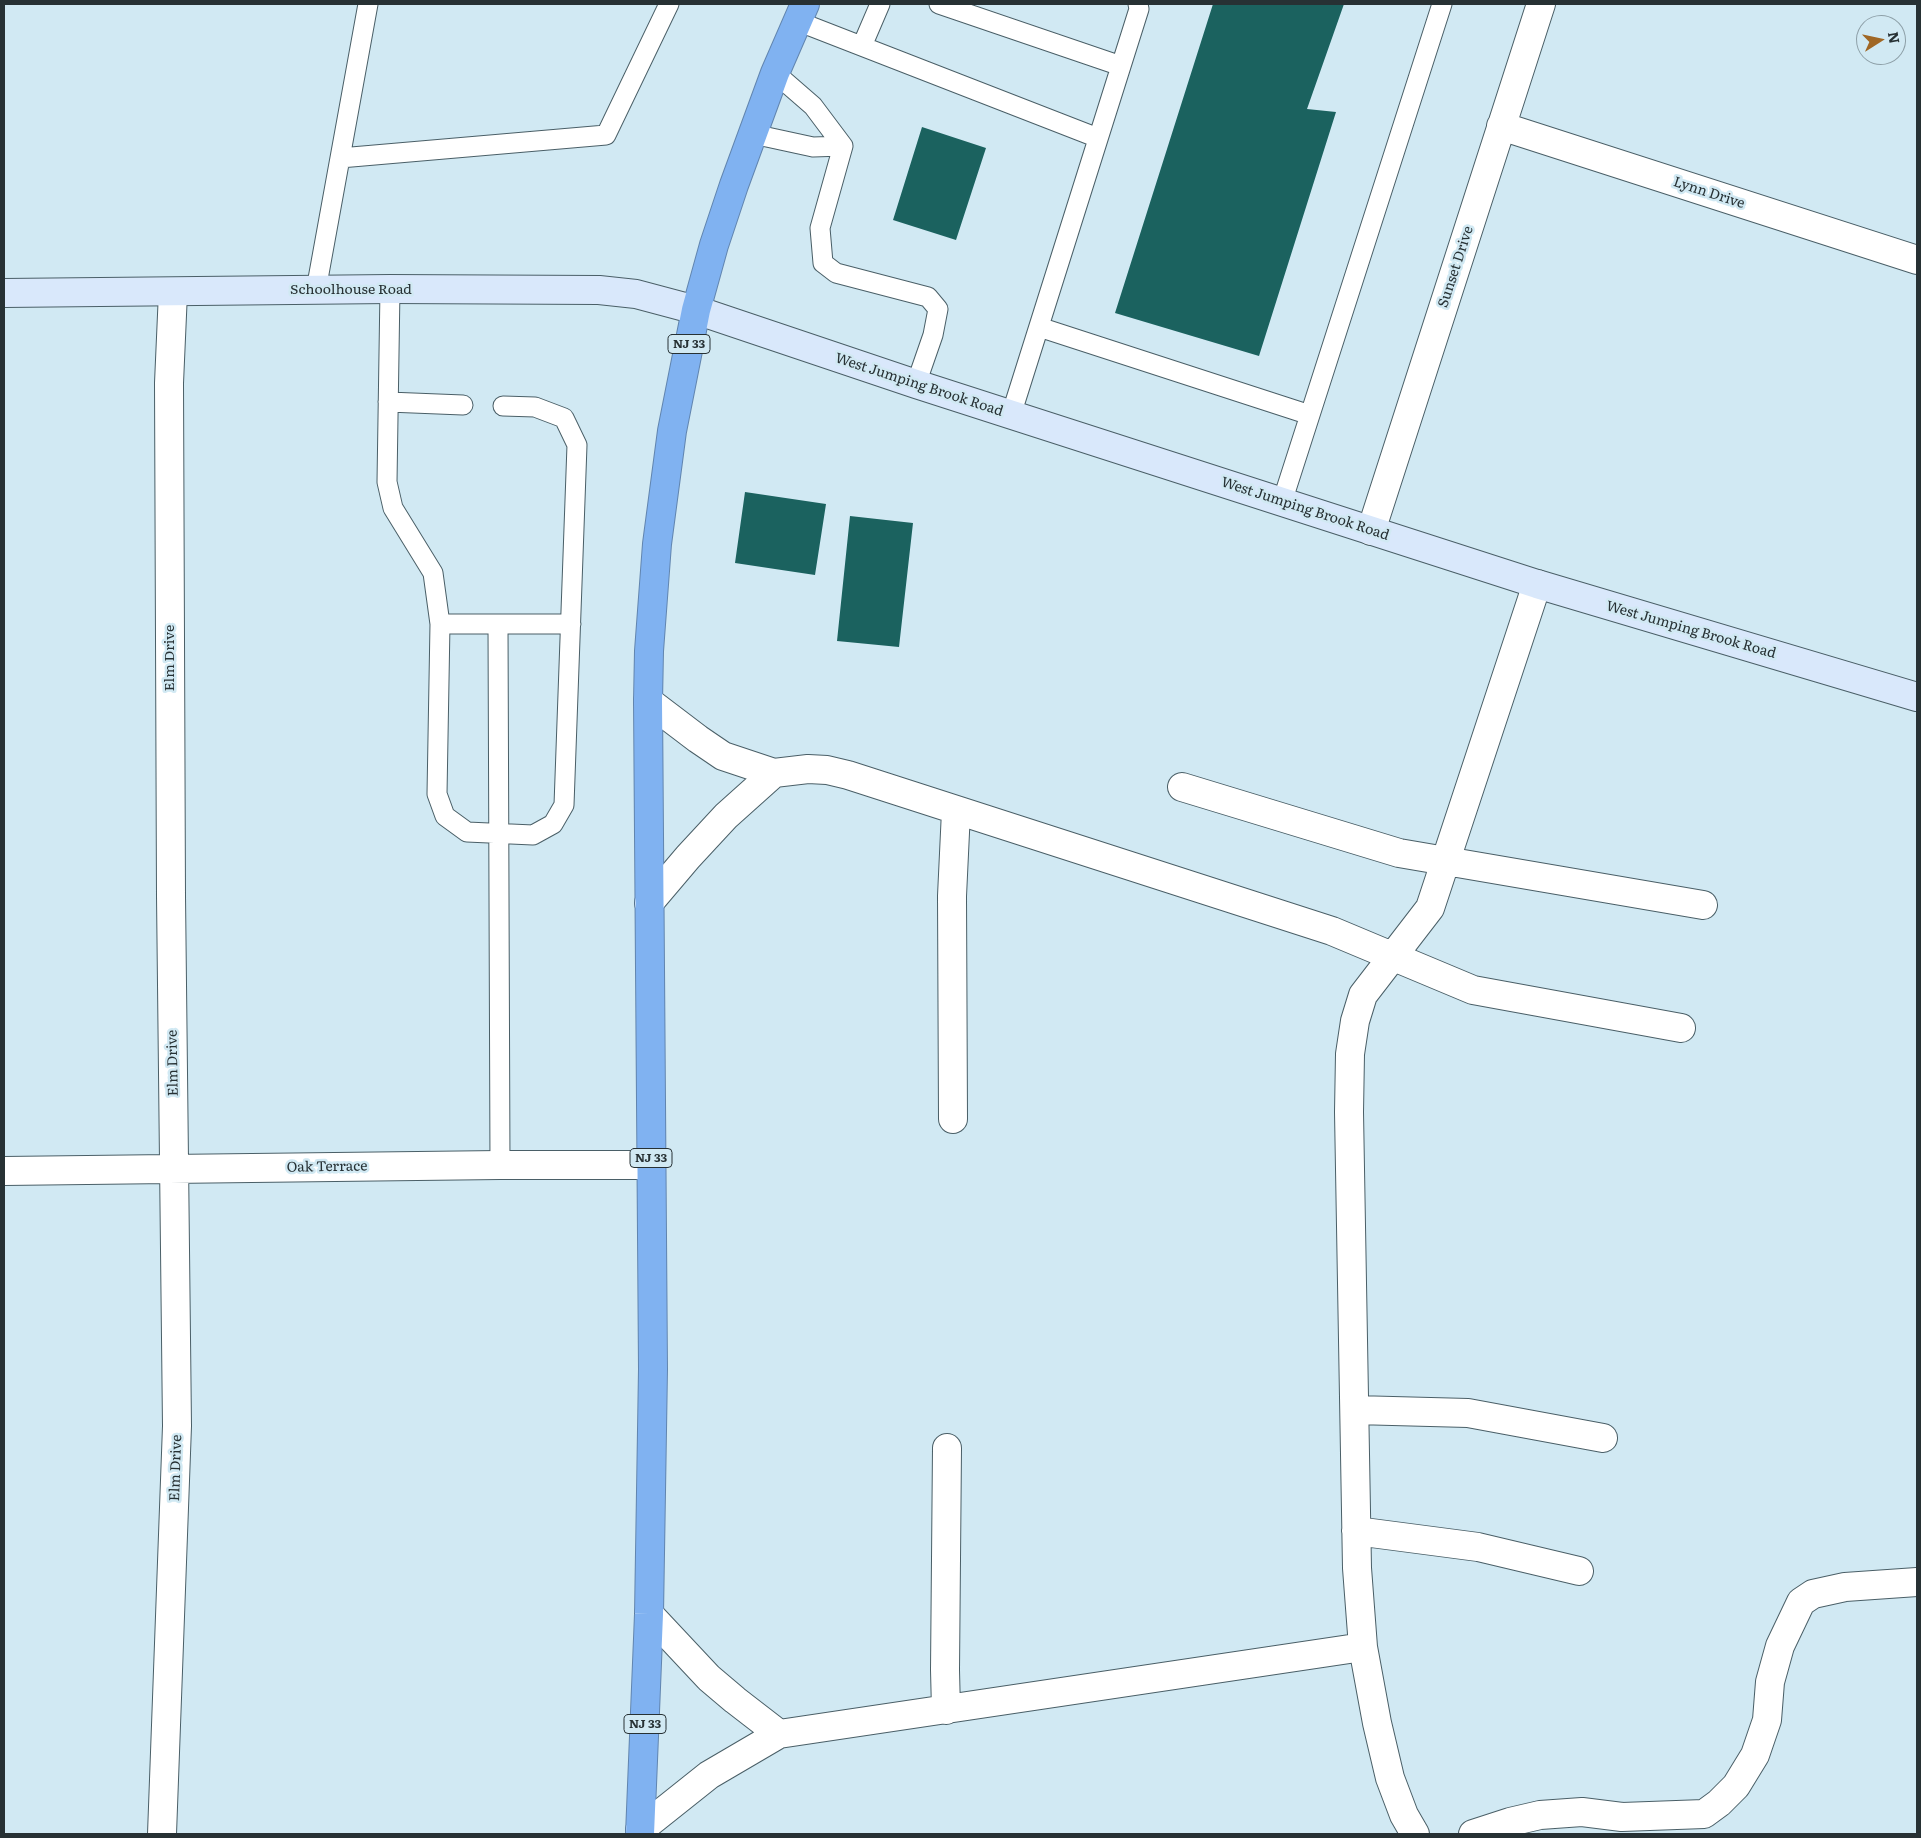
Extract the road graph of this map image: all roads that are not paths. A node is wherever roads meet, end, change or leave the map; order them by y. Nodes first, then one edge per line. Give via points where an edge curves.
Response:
1 (368, 4) edge
2 (669, 4) edge
3 (880, 4) edge
4 (939, 4) edge
5 (1138, 4) edge
6 (1442, 4) edge
7 (1541, 4) edge
8 (801, 12) edge
9 (862, 46) junction
10 (1121, 66) junction
11 (775, 73) junction
12 (1501, 126) junction
13 (753, 134) junction
14 (1098, 138) junction
15 (843, 146) junction
16 (340, 158) junction
17 (1917, 260) edge
18 (390, 289) junction
19 (316, 290) junction
20 (173, 292) junction
21 (4, 294) edge
22 (696, 310) junction
23 (1039, 327) junction
24 (916, 384) junction
25 (388, 402) junction
26 (463, 405) dead end
27 (503, 406) dead end
28 (1011, 415) junction
29 (1310, 415) junction
30 (1282, 502) junction
31 (1371, 531) junction
32 (1537, 584) junction
33 (440, 624) junction
34 (571, 624) junction
35 (498, 625) junction
36 (1917, 697) edge
37 (648, 701) junction
38 (774, 773) junction
39 (1182, 787) dead end
40 (956, 811) junction
41 (498, 834) junction
42 (1446, 861) junction
43 (649, 903) junction
44 (1703, 905) dead end
45 (1393, 956) junction
46 (1681, 1028) dead end
47 (953, 1119) dead end
48 (500, 1164) junction
49 (651, 1165) junction
50 (175, 1170) junction
51 (4, 1172) edge
52 (1355, 1410) junction
53 (1603, 1438) dead end
54 (947, 1448) dead end
55 (1356, 1531) junction
56 (1579, 1571) dead end
57 (1917, 1582) edge
58 (649, 1614) junction
59 (1363, 1646) junction
60 (946, 1710) junction
61 (779, 1734) junction
62 (640, 1832) edge
63 (162, 1834) edge
64 (1415, 1834) edge
65 (1473, 1834) edge

1 - 16 lane
2 - 16 lane via 606,136
3 - 9 lane
4 - 10 lane
5 - 10 lane
6 - 29 lane
7 - 12 street, Sunset Drive
8 - 9 lane
8 - 11 highway, NJ 33
9 - 14 lane
10 - 14 lane
11 - 13 highway, NJ 33
11 - 15 lane via 813,106
12 - 17 street, Lynn Drive
12 - 31 street, Sunset Drive
13 - 15 lane via 813,147
13 - 22 highway, NJ 33 via 714,245
14 - 23 lane
15 - 24 lane via 820,228 823,263 836,273 928,297 938,308 933,335
16 - 19 lane
18 - 19 street, Schoolhouse Road
18 - 22 street, Schoolhouse Road via 600,290 636,294
18 - 25 lane
19 - 20 street, Schoolhouse Road
20 - 21 street, Schoolhouse Road
20 - 50 street, Elm Drive via 169,403
22 - 24 street, West Jumping Brook Road
22 - 37 highway, NJ 33 via 663,487 652,598
23 - 28 lane
23 - 29 lane
24 - 28 street, West Jumping Brook Road
25 - 26 lane
25 - 33 lane via 387,482 393,508 433,573
27 - 34 lane via 536,407 564,418 577,445
28 - 30 street, West Jumping Brook Road
29 - 30 lane
30 - 31 street, West Jumping Brook Road
31 - 32 street, West Jumping Brook Road
32 - 36 street, West Jumping Brook Road
32 - 42 street
33 - 35 lane
33 - 41 lane via 437,794 445,816 466,832
34 - 35 lane
34 - 41 lane via 564,805 554,824 533,836
35 - 41 lane
37 - 38 street via 723,756
37 - 43 highway, NJ 33
38 - 40 street via 827,770
38 - 43 street via 726,816
39 - 42 street via 1400,853
40 - 45 street via 1332,931
40 - 47 street via 952,896
41 - 48 lane
42 - 44 street
42 - 45 street via 1430,908
43 - 49 highway, NJ 33
45 - 46 street via 1473,990
45 - 52 street via 1363,995 1350,1054
48 - 49 street, Oak Terrace
48 - 50 street, Oak Terrace
49 - 58 highway, NJ 33 via 653,1369
50 - 51 street, Oak Terrace
50 - 63 street, Elm Drive via 177,1426
52 - 53 street via 1468,1413
52 - 55 street
54 - 60 street
55 - 56 street via 1478,1547
55 - 59 street
57 - 65 street via 1845,1587 1813,1594 1801,1602 1780,1646 1770,1682 1767,1720 1755,1755 1736,1786 1704,1814 1622,1817 1582,1812 1540,1815
58 - 61 street via 709,1678
58 - 62 highway, NJ 33
59 - 60 street
59 - 64 street via 1390,1778
60 - 61 street
61 - 62 street via 709,1775

